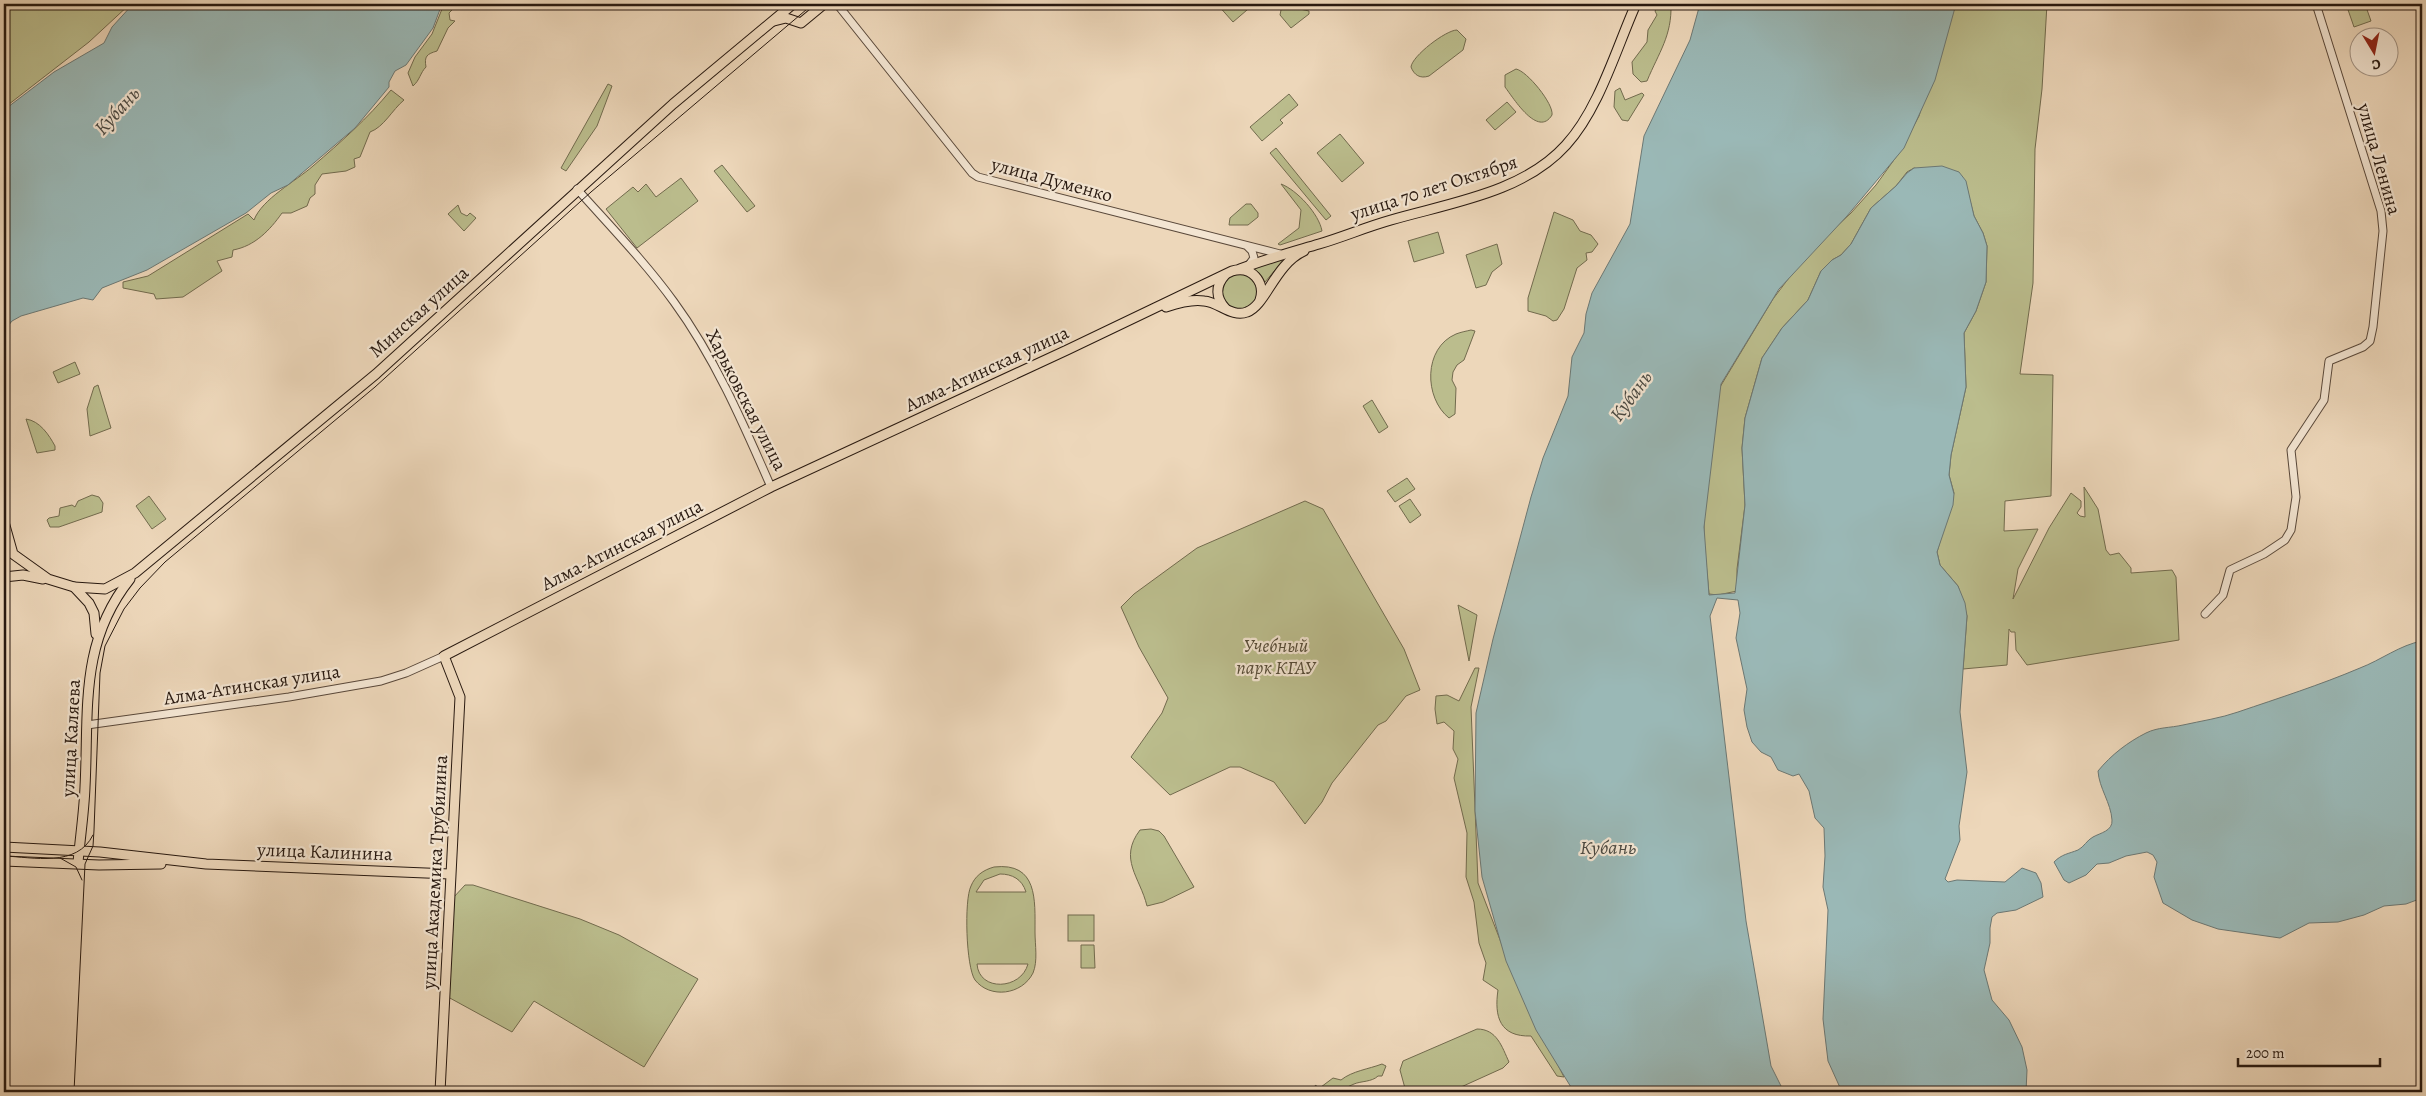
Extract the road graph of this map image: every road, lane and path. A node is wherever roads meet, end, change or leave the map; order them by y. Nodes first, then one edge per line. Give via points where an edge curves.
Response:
1 (794, 4) edge
2 (824, 4) edge
3 (837, 4) edge
4 (1636, 4) edge
5 (2316, 4) edge
6 (790, 20) junction
7 (768, 24) junction
8 (577, 189) junction
9 (1248, 246) junction
10 (1285, 256) junction
11 (1244, 267) junction
12 (1226, 274) junction
13 (1260, 300) junction
14 (1229, 311) junction
15 (1147, 312) junction
16 (771, 487) junction
17 (4, 522) edge
18 (13, 554) junction
19 (135, 573) junction
20 (4, 576) edge
21 (48, 580) junction
22 (74, 587) junction
23 (2205, 614) dead end
24 (96, 642) junction
25 (444, 656) junction
26 (87, 725) junction
27 (4, 847) edge
28 (83, 851) junction
29 (4, 860) edge
30 (198, 863) junction
31 (83, 864) junction
32 (450, 874) junction
33 (440, 1092) edge

1 - 6 main road
1 - 7 main road, Минская улица
2 - 6 main road via 801,22
3 - 9 street, улица Думенко via 978,177
4 - 10 main road, улица 70 лет Октября via 1588,114 1564,147 1548,161 1498,188 1376,224
5 - 23 street, улица Ленина via 2381,212 2373,327 2370,341 2364,347 2329,361 2324,400 2291,450 2296,497 2291,530 2285,540 2264,554 2230,570 2223,594
6 - 7 main road via 783,18
7 - 8 main road, Минская улица
8 - 16 street, Харьковская улица via 674,302 709,357
8 - 19 main road, Минская улица via 376,374
9 - 10 street, улица Думенко
9 - 11 street via 1254,254
10 - 11 main road, улица 70 лет Октября
10 - 13 main road, Алма-Атинская улица
11 - 12 main road, Алма-Атинская улица
11 - 13 main road via 1258,280
12 - 14 main road via 1219,282 1218,293 1221,303
12 - 15 main road, Алма-Атинская улица
13 - 14 main road, Алма-Атинская улица via 1245,312
14 - 15 main road, Алма-Атинская улица via 1214,303 1196,300
15 - 16 main road, Алма-Атинская улица
16 - 25 main road, Алма-Атинская улица
17 - 18 main road
18 - 20 main road via 15,568
18 - 21 main road
19 - 22 main road, Минская улица via 105,589
19 - 24 main road, улица Каляева via 109,611
20 - 21 main road via 23,575
21 - 22 main road
22 - 24 main road, улица Каляева via 94,613
24 - 26 main road, улица Каляева
25 - 26 street, Алма-Атинская улица via 381,681
25 - 32 main road, улица Академика Трубилина via 460,697
26 - 28 main road, улица Каляева
27 - 28 main road, улица Калинина
28 - 30 main road, улица Калинина
28 - 31 main road, улица Каляева
29 - 31 main road, улица Калинина
30 - 31 main road, улица Калинина
30 - 32 main road, улица Калинина
32 - 33 main road, улица Академика Трубилина

